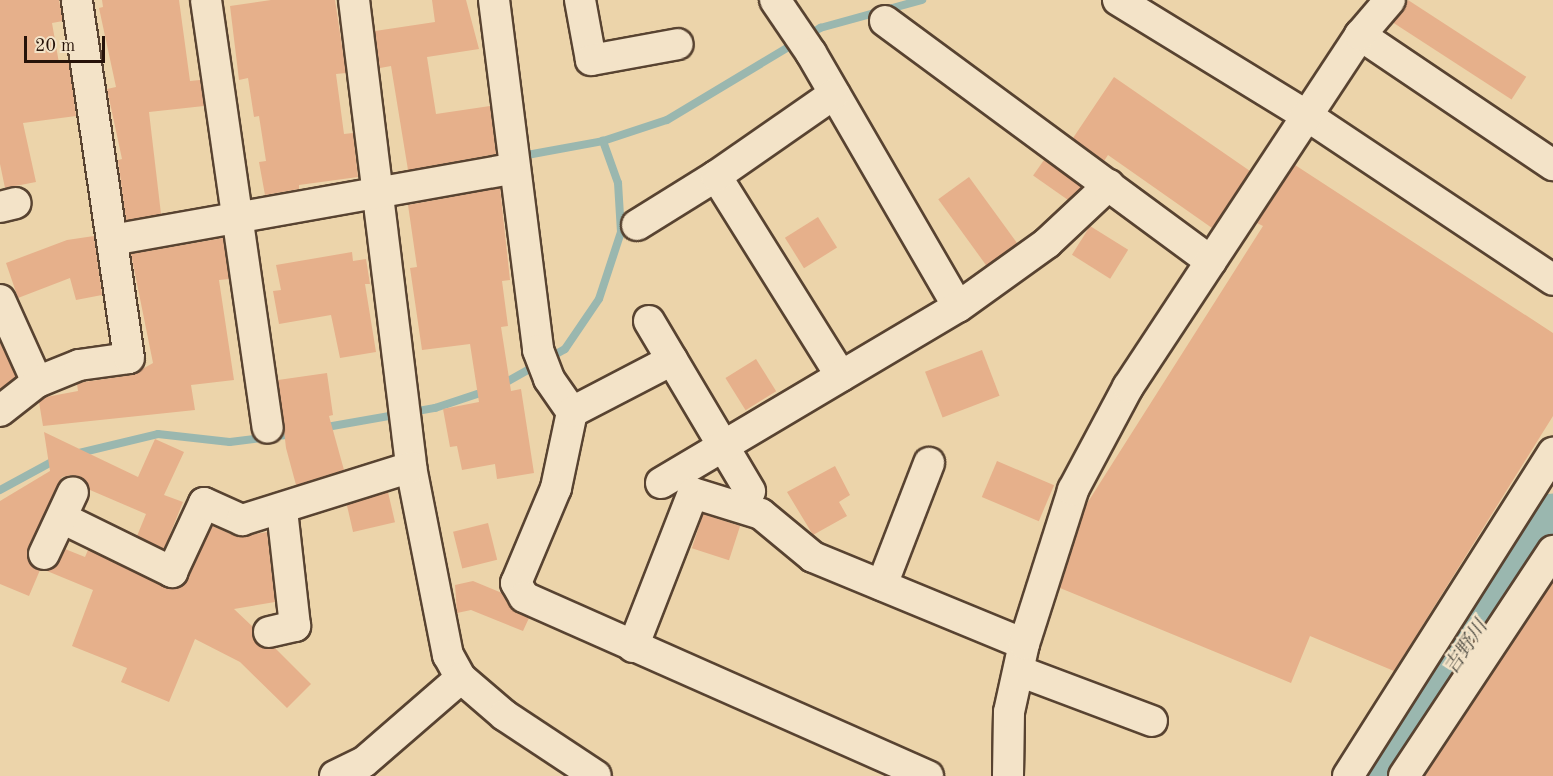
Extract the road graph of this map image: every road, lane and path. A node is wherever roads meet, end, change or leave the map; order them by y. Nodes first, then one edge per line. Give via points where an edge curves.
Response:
1 (77, 0) edge
2 (206, 0) edge
3 (354, 0) edge
4 (494, 0) edge
5 (580, 0) edge
6 (775, 0) edge
7 (1118, 0) edge
8 (1390, 0) edge
9 (885, 21) dead end
10 (1360, 35) junction
11 (678, 44) dead end
12 (834, 94) junction
13 (1306, 115) junction
14 (1553, 165) edge
15 (515, 168) junction
16 (716, 177) junction
17 (1108, 184) junction
18 (377, 192) junction
19 (239, 218) junction
20 (637, 225) dead end
21 (112, 240) junction
22 (1211, 261) junction
23 (1553, 280) edge
24 (0, 300) edge
25 (958, 307) junction
26 (649, 321) dead end
27 (672, 360) junction
28 (841, 376) junction
29 (37, 382) junction
30 (0, 411) edge
31 (572, 412) junction
32 (268, 428) dead end
33 (723, 446) junction
34 (1553, 453) edge
35 (929, 464) dead end
36 (411, 467) junction
37 (661, 483) dead end
38 (750, 491) dead end
39 (282, 510) junction
40 (1553, 551) edge
41 (44, 554) dead end
42 (882, 585) junction
43 (269, 632) dead end
44 (633, 646) junction
45 (1022, 658) junction
46 (461, 678) junction
47 (1152, 721) dead end
48 (335, 776) edge
49 (596, 776) edge
50 (928, 776) edge
51 (1008, 776) edge
52 (1348, 776) edge
53 (1404, 776) edge

1 - 21 street
2 - 19 street
3 - 18 street
4 - 15 street
5 - 11 street via 591,60
6 - 12 street
7 - 13 street
8 - 10 street
9 - 17 street
10 - 13 street
10 - 14 street
12 - 16 street
12 - 25 street
13 - 22 street
13 - 23 street
15 - 18 street
15 - 31 street via 538,350 549,379
16 - 20 street
16 - 28 street
17 - 22 street
17 - 25 street via 1047,243
18 - 19 street
18 - 36 street
19 - 21 street
19 - 32 street
21 - 29 street via 129,358 79,365
22 - 45 street via 1128,387 1073,490
24 - 29 street
25 - 28 street
26 - 27 street
27 - 31 street
27 - 33 street
28 - 33 street
29 - 30 street
31 - 44 street via 556,488 516,583 524,597
33 - 37 street
33 - 38 street
34 - 52 street
35 - 42 street
36 - 39 street
36 - 46 street via 448,655
39 - 41 street via 242,520 204,503 172,572 67,505
39 - 43 street via 295,626
40 - 53 street
42 - 44 street via 813,557 761,514 693,493
42 - 45 street
44 - 50 street
45 - 47 street
45 - 51 street via 1009,712
46 - 48 street via 364,762
46 - 49 street via 504,715

